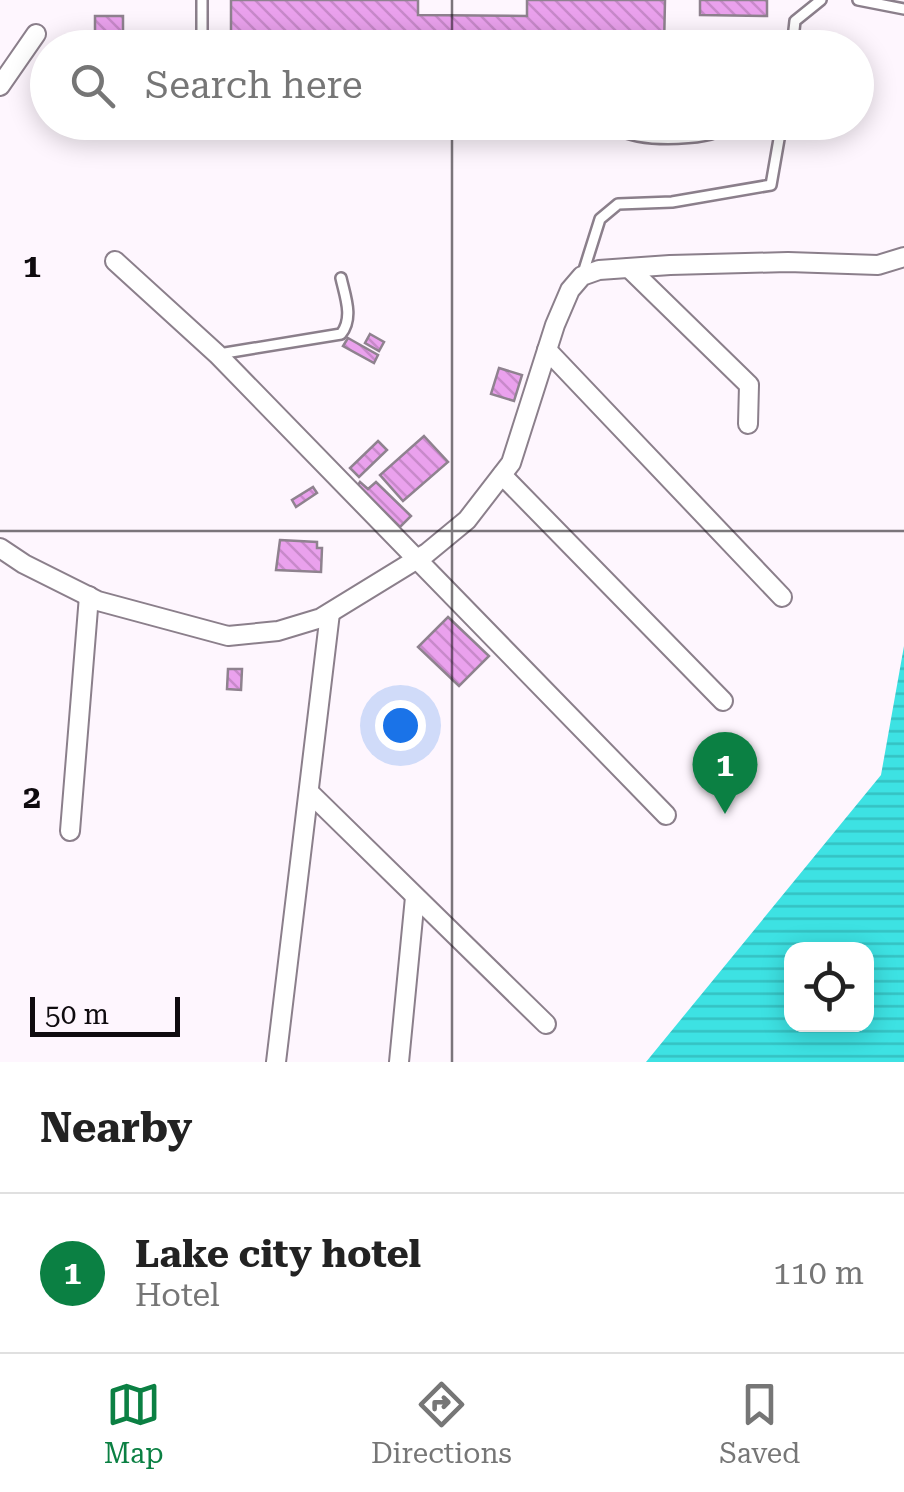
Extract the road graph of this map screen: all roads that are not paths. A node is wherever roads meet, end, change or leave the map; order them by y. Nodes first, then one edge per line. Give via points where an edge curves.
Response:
1 (202, 0) edge
2 (821, 0) edge
3 (858, 0) edge
4 (904, 9) edge
5 (202, 30) edge
6 (794, 30) edge
7 (30, 43) edge
8 (0, 86) edge
9 (779, 140) edge
10 (904, 257) edge
11 (116, 261) dead end
12 (629, 268) junction
13 (582, 276) junction
14 (341, 278) dead end
15 (547, 350) junction
16 (217, 354) junction
17 (748, 424) dead end
18 (502, 475) junction
19 (0, 548) edge
20 (415, 560) junction
21 (89, 596) junction
22 (782, 597) dead end
23 (330, 613) junction
24 (723, 701) dead end
25 (308, 792) junction
26 (666, 815) dead end
27 (70, 830) dead end
28 (415, 897) junction
29 (546, 1024) dead end
30 (276, 1062) edge
31 (399, 1062) edge

1 - 5 lane
2 - 6 lane via 795,20
3 - 4 lane
7 - 8 street
9 - 13 lane via 771,185 618,204 600,220
10 - 12 street via 878,265
11 - 16 street
12 - 13 street
12 - 17 street via 750,386
13 - 15 street
14 - 16 lane via 348,326 341,334
15 - 18 street
15 - 22 street
16 - 20 street
18 - 20 street via 467,520
18 - 24 street
19 - 21 street
20 - 23 street
20 - 26 street
21 - 23 street via 228,636 278,631
21 - 27 street
23 - 25 street
25 - 28 street
25 - 30 street
28 - 29 street
28 - 31 street

